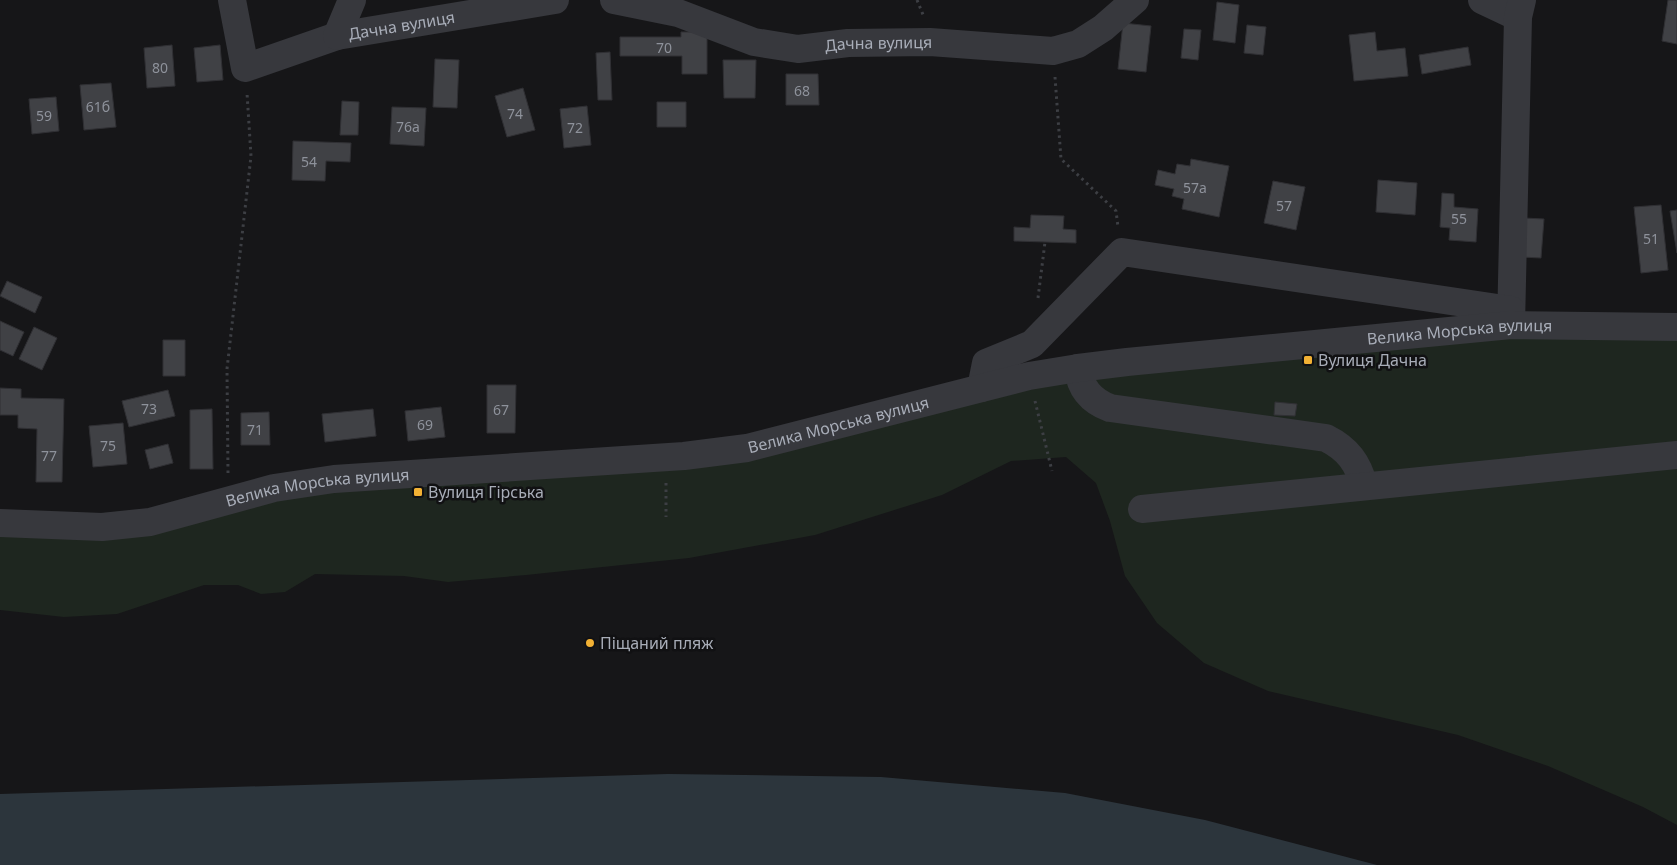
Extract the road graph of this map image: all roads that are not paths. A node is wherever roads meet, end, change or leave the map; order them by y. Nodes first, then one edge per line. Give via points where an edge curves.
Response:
1 (232, 0) edge
2 (352, 0) edge
3 (555, 0) edge
4 (614, 0) edge
5 (1135, 0) edge
6 (1482, 0) edge
7 (1525, 6) edge
8 (337, 36) junction
9 (1511, 318) junction
10 (1677, 327) edge
11 (1078, 368) junction
12 (981, 388) junction
13 (1677, 454) edge
14 (1364, 486) junction
15 (1142, 509) dead end
16 (0, 522) edge

1 - 8 street, Дачна вулиця via 245,68
2 - 8 street
3 - 8 street, Дачна вулиця
4 - 5 street, Дачна вулиця via 678,13 754,42 798,49 848,43 930,42 1053,52 1078,44 1103,28
6 - 7 street
7 - 9 street
9 - 10 street, Велика Морська вулиця
9 - 11 street, Велика Морська вулиця
9 - 12 street via 1122,252 1032,344 986,362
11 - 12 street, Велика Морська вулиця
11 - 14 street via 1087,393 1110,408 1326,438 1348,452 1356,462
12 - 16 street, Велика Морська вулиця via 738,449 684,456 334,479 274,488 150,522 102,526
13 - 14 street
14 - 15 street

